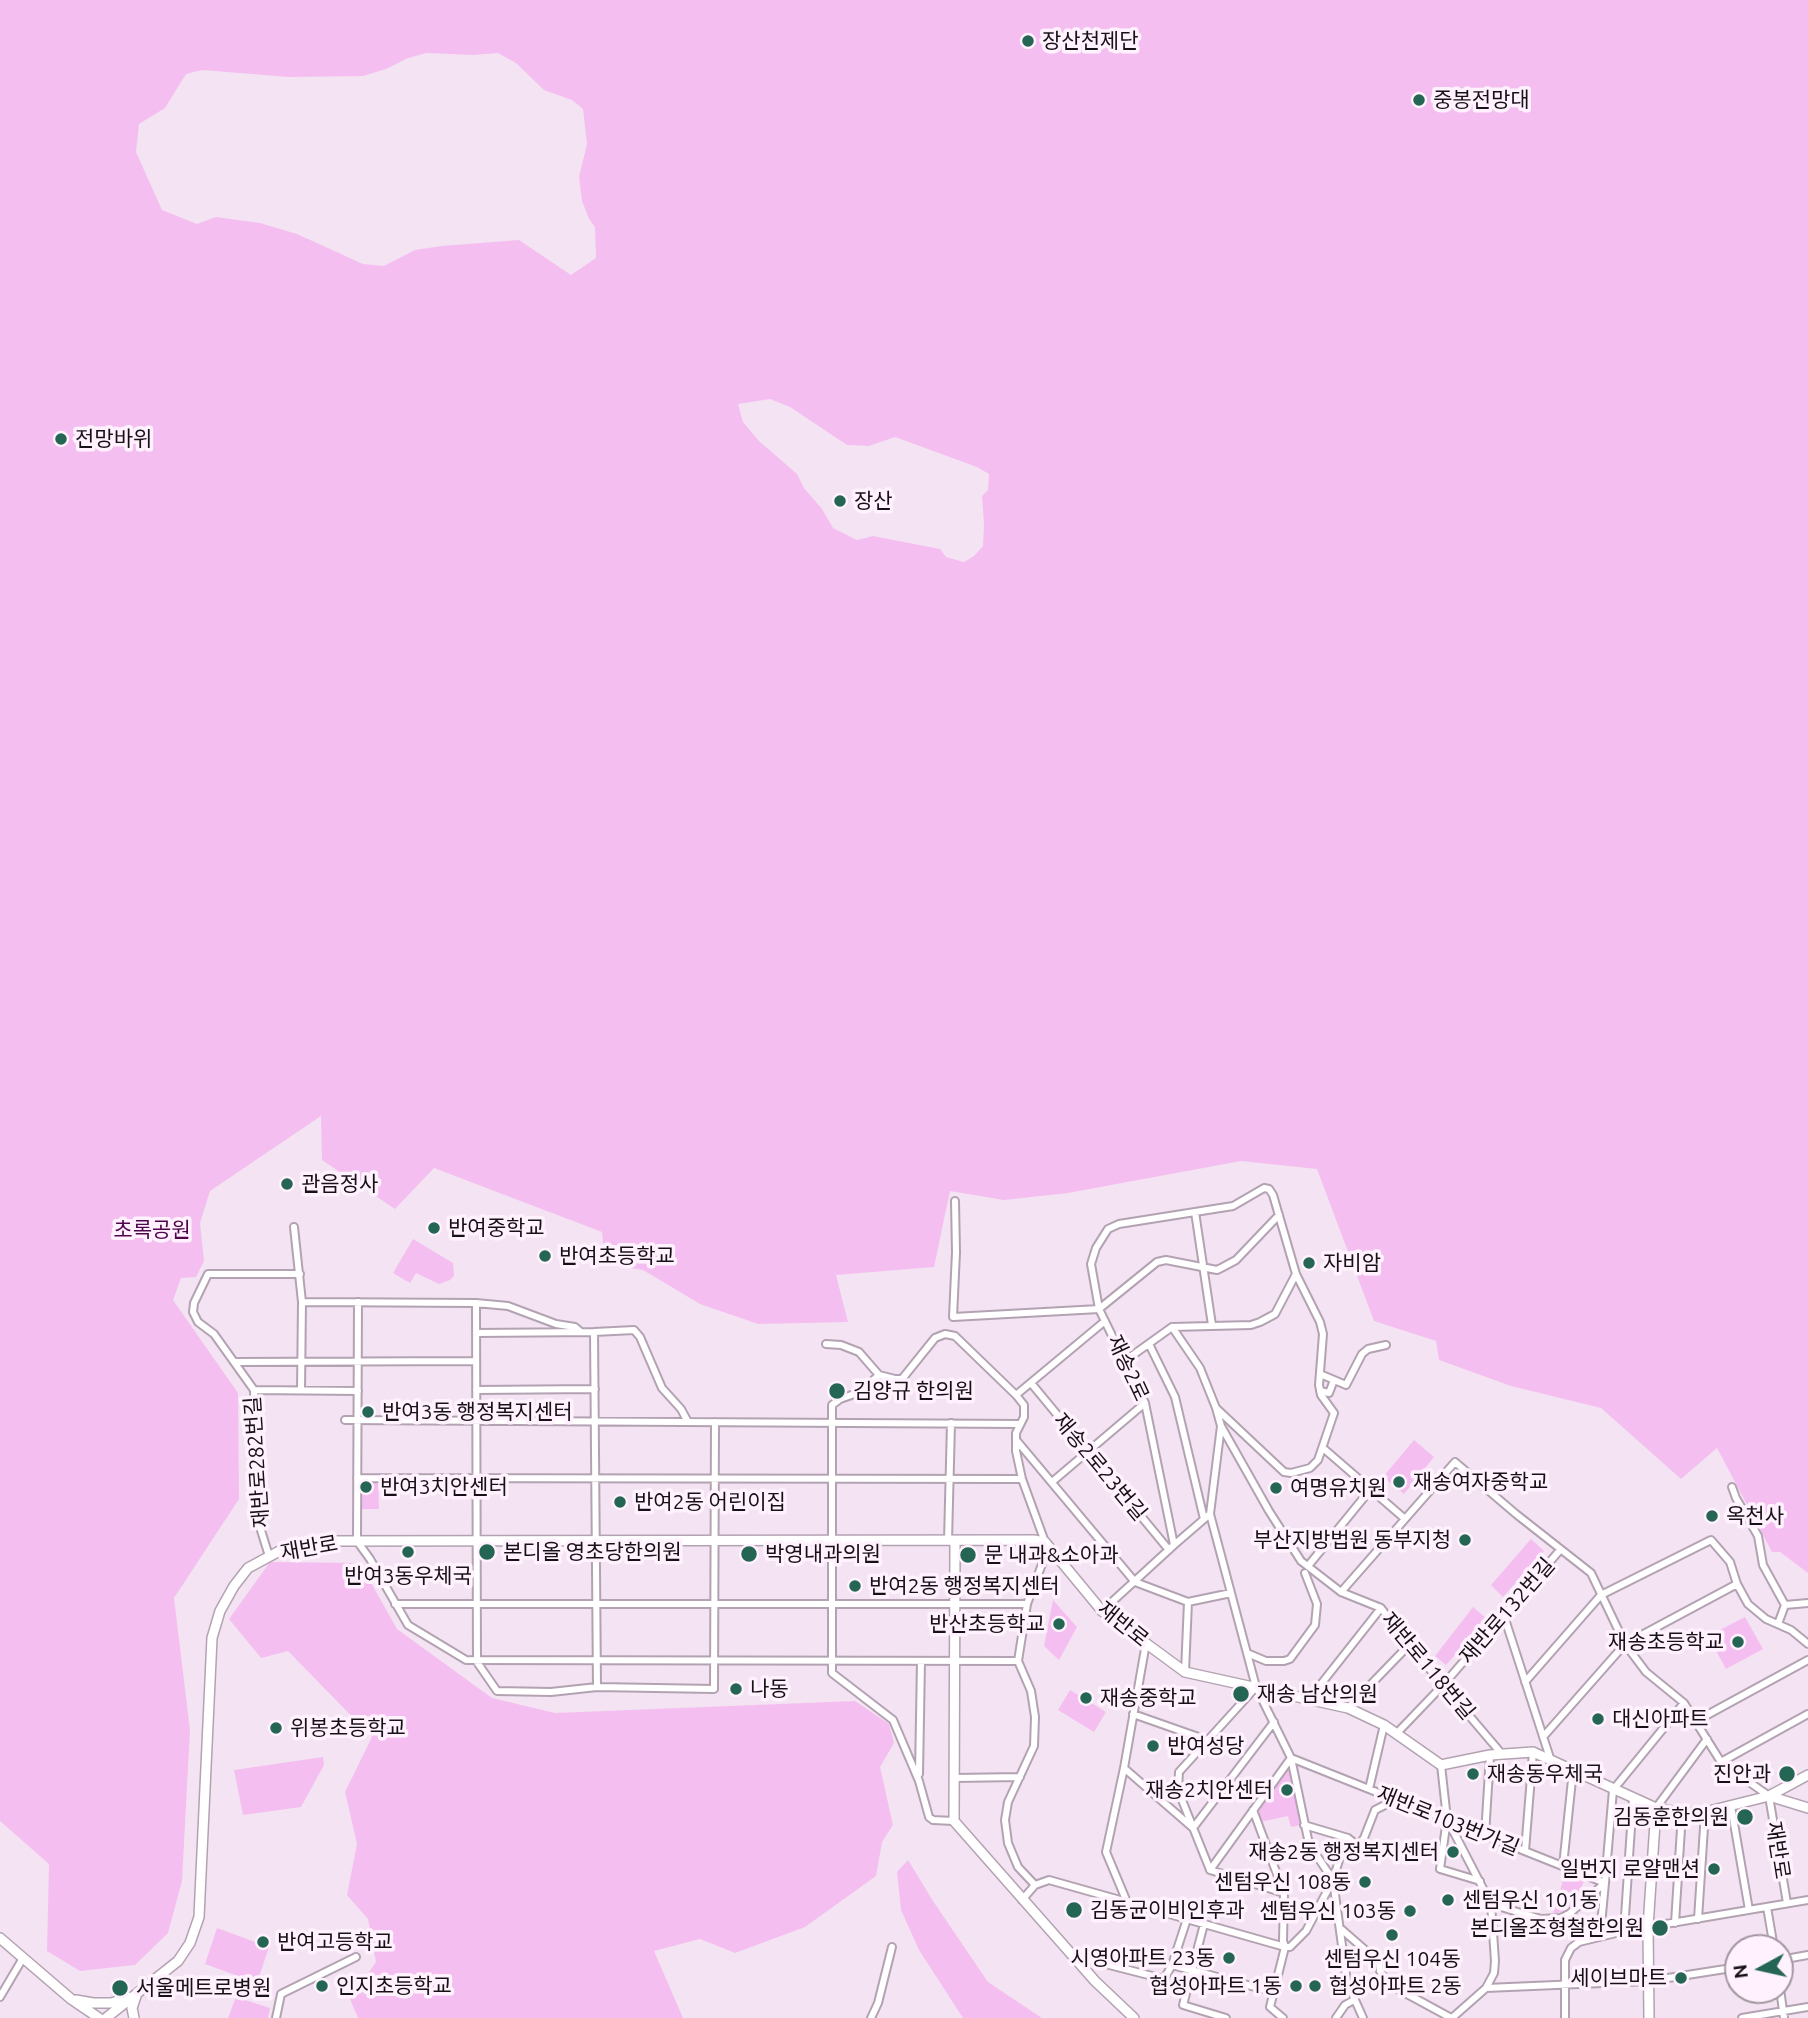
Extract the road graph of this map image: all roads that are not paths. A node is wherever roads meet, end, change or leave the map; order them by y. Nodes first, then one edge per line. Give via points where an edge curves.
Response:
1 (955, 1201) dead end
2 (1195, 1212) junction
3 (1279, 1215) junction
4 (294, 1227) dead end
5 (1205, 1268) junction
6 (300, 1274) junction
7 (1296, 1274) junction
8 (302, 1302) junction
9 (358, 1302) junction
10 (476, 1303) junction
11 (1099, 1309) junction
12 (1105, 1321) junction
13 (1212, 1325) junction
14 (1172, 1327) junction
15 (581, 1332) junction
16 (594, 1332) junction
17 (476, 1333) junction
18 (826, 1344) dead end
19 (1149, 1344) junction
20 (1386, 1345) dead end
21 (301, 1360) junction
22 (1126, 1360) junction
23 (358, 1361) junction
24 (476, 1361) junction
25 (235, 1362) junction
26 (1320, 1374) junction
27 (879, 1375) junction
28 (1334, 1380) junction
29 (1031, 1383) junction
30 (254, 1390) junction
31 (301, 1390) junction
32 (476, 1390) junction
33 (594, 1390) junction
34 (358, 1391) junction
35 (1320, 1391) junction
36 (1016, 1395) junction
37 (1146, 1403) junction
38 (1216, 1408) junction
39 (476, 1419) junction
40 (345, 1420) dead end
41 (358, 1420) junction
42 (595, 1420) junction
43 (688, 1422) junction
44 (715, 1422) junction
45 (832, 1423) junction
46 (950, 1423) junction
47 (1020, 1424) junction
48 (1221, 1426) junction
49 (1016, 1439) junction
50 (1323, 1448) junction
51 (1088, 1452) junction
52 (476, 1478) junction
53 (357, 1479) junction
54 (595, 1479) junction
55 (1022, 1479) junction
56 (950, 1480) junction
57 (715, 1481) junction
58 (832, 1481) junction
59 (1052, 1482) junction
60 (1732, 1487) dead end
61 (1370, 1490) junction
62 (1207, 1516) junction
63 (1405, 1519) junction
64 (357, 1541) junction
65 (475, 1541) junction
66 (596, 1541) junction
67 (952, 1541) junction
68 (716, 1542) junction
69 (832, 1542) junction
70 (1045, 1542) junction
71 (1172, 1548) junction
72 (1560, 1550) junction
73 (269, 1556) junction
74 (1307, 1570) junction
75 (1135, 1582) junction
76 (1737, 1584) junction
77 (1341, 1592) junction
78 (1231, 1593) junction
79 (1601, 1595) junction
80 (1188, 1602) junction
81 (476, 1603) junction
82 (1808, 1603) edge
83 (395, 1604) junction
84 (597, 1604) junction
85 (715, 1604) junction
86 (832, 1604) junction
87 (955, 1604) junction
88 (1027, 1604) junction
89 (1785, 1605) junction
90 (1381, 1608) junction
91 (1102, 1611) junction
92 (1504, 1616) junction
93 (1778, 1624) junction
94 (1146, 1643) junction
95 (1625, 1644) junction
96 (1808, 1644) edge
97 (1409, 1645) junction
98 (1247, 1653) junction
99 (597, 1660) junction
100 (832, 1660) junction
101 (1808, 1660) edge
102 (714, 1661) junction
103 (921, 1661) junction
104 (955, 1661) junction
105 (1018, 1661) junction
106 (477, 1662) junction
107 (1185, 1672) junction
108 (1525, 1682) junction
109 (1444, 1684) junction
110 (597, 1687) junction
111 (1256, 1687) junction
112 (1310, 1698) junction
113 (1684, 1703) junction
114 (1348, 1708) junction
115 (1133, 1714) junction
116 (1808, 1714) edge
117 (1696, 1721) junction
118 (1274, 1722) junction
119 (1384, 1725) junction
120 (1396, 1733) junction
121 (1543, 1738) junction
122 (1707, 1739) junction
123 (1207, 1740) junction
124 (1533, 1752) junction
125 (1502, 1754) junction
126 (1490, 1755) junction
127 (1291, 1758) junction
128 (1550, 1758) junction
129 (1721, 1762) junction
130 (1441, 1765) junction
131 (1125, 1768) junction
132 (1573, 1769) junction
133 (1808, 1775) edge
134 (1020, 1777) junction
135 (954, 1778) junction
136 (919, 1781) junction
137 (1369, 1789) junction
138 (1613, 1790) junction
139 (1769, 1796) junction
140 (1633, 1798) junction
141 (1395, 1800) junction
142 (1731, 1806) junction
143 (1656, 1808) junction
144 (1808, 1808) edge
145 (1253, 1811) junction
146 (1705, 1812) junction
147 (1682, 1813) junction
148 (1447, 1819) junction
149 (954, 1821) junction
150 (1304, 1825) junction
151 (1193, 1828) junction
152 (1485, 1835) junction
153 (1358, 1846) junction
154 (1525, 1851) junction
155 (1563, 1866) junction
156 (1210, 1870) junction
157 (1333, 1880) junction
158 (1480, 1881) junction
159 (1605, 1883) junction
160 (1035, 1885) junction
161 (1284, 1894) junction
162 (1022, 1900) junction
163 (1808, 1900) edge
164 (1127, 1902) junction
165 (1787, 1903) junction
166 (1491, 1904) junction
167 (1767, 1907) junction
168 (1749, 1910) junction
169 (1187, 1919) junction
170 (1698, 1919) junction
171 (1675, 1923) junction
172 (1204, 1924) junction
173 (1648, 1927) junction
174 (1340, 1928) junction
175 (1624, 1931) junction
176 (1772, 1934) edge
177 (1600, 1936) junction
178 (0, 1938) edge
179 (891, 1947) dead end
180 (1285, 1947) junction
181 (1072, 1956) junction
182 (356, 1957) dead end
183 (23, 1958) junction
184 (1172, 1965) junction
185 (1724, 1968) edge
186 (1192, 1971) junction
187 (1648, 1981) junction
188 (1564, 1986) junction
189 (1486, 1987) junction
190 (1273, 1992) junction
191 (136, 1996) junction
192 (0, 1997) edge
193 (71, 1999) junction
194 (1354, 2000) junction
195 (1270, 2007) junction
196 (1808, 2007) edge
197 (1784, 2015) edge
198 (99, 2018) edge
199 (106, 2018) edge
200 (134, 2018) edge
201 (276, 2018) edge
202 (871, 2018) edge
203 (1134, 2018) edge
204 (1226, 2018) edge
205 (1267, 2018) edge
206 (1283, 2018) edge
207 (1336, 2018) edge
208 (1363, 2018) edge
209 (1451, 2018) edge
210 (1565, 2018) edge
211 (1649, 2018) edge
212 (1742, 2018) edge

1 - 11 street via 953,1317
2 - 3 street, 재송2로 via 1234,1206 1264,1188 1273,1195
2 - 5 street
2 - 11 street, 재송2로 via 1108,1228 1091,1264
3 - 5 street via 1236,1259 1217,1270
3 - 7 street, 재송2로
4 - 6 street
5 - 11 street via 1157,1262
5 - 13 street
6 - 8 street
6 - 25 street, 재반로282번길 via 208,1274 193,1312
7 - 13 street via 1275,1314 1251,1325
7 - 26 street, 재송2로 via 1323,1334
8 - 9 street
8 - 21 street
9 - 10 street
9 - 23 street
10 - 15 street via 508,1306
10 - 17 street
11 - 12 street, 재송2로
12 - 22 street, 재송2로
12 - 29 street
13 - 14 street
14 - 19 street
14 - 38 street via 1200,1368
15 - 16 street
15 - 17 street
16 - 33 street
16 - 43 street via 634,1330 662,1388
17 - 24 street
18 - 27 street via 859,1352
19 - 22 street
19 - 62 street via 1175,1397
20 - 28 street via 1362,1354 1346,1385
21 - 23 street
21 - 25 street
21 - 31 street
22 - 37 street, 재송2로
23 - 24 street
23 - 34 street
24 - 32 street
25 - 30 street, 재반로282번길
26 - 28 street
26 - 35 street, 재송2로
27 - 36 street via 902,1379 935,1339 945,1334 955,1336
27 - 45 street via 860,1392 832,1405
28 - 35 street via 1329,1392
29 - 36 street
29 - 51 street, 재송2로23번길
30 - 31 street
30 - 73 street, 재반로282번길 via 256,1495
31 - 34 street
32 - 33 street
32 - 39 street
33 - 42 street
34 - 41 street
35 - 50 street, 재송2로 via 1334,1413
36 - 47 street via 1024,1405
37 - 51 street
37 - 71 street, 재송2로
38 - 48 street
38 - 50 street, 재송2로 via 1284,1472 1310,1468
39 - 41 street
39 - 42 street
39 - 52 street
40 - 41 street
41 - 53 street
42 - 43 street
42 - 54 street
43 - 44 street
44 - 45 street
44 - 57 street
45 - 46 street
45 - 58 street
46 - 47 street
46 - 56 street
47 - 49 street
48 - 62 street
48 - 74 street, 재반로118번길
49 - 55 street
49 - 59 street
50 - 61 street
51 - 59 street
51 - 71 street, 재송2로23번길
52 - 53 street
52 - 54 street
52 - 65 street
53 - 64 street
54 - 57 street
54 - 66 street
55 - 56 street
55 - 70 street
56 - 58 street
56 - 67 street
57 - 58 street
57 - 68 street
58 - 69 street
59 - 75 street
60 - 89 street via 1758,1536 1770,1581
61 - 63 street
61 - 74 street
62 - 71 street
62 - 78 street
63 - 72 street via 1455,1462
63 - 77 street
64 - 65 main road, 재반로
64 - 73 main road, 재반로 via 325,1541 285,1548
64 - 83 street
65 - 66 main road, 재반로
65 - 81 street
66 - 68 main road, 재반로
66 - 84 street
67 - 69 main road, 재반로
67 - 70 main road
67 - 87 main road
68 - 69 main road, 재반로
68 - 85 street
69 - 86 street
70 - 88 street via 1044,1559
70 - 91 main road, 재반로
71 - 75 street
72 - 79 street via 1591,1573
72 - 92 street, 재반로132번길
73 - 191 main road, 재반로 via 248,1568 234,1586 212,1637 199,1917 178,1961
74 - 77 street, 재반로118번길
74 - 98 street via 1317,1604 1315,1625 1290,1659 1266,1661
75 - 80 street, 재반로
75 - 91 street
76 - 79 street via 1730,1562 1711,1540
76 - 93 street via 1748,1604
76 - 95 street
77 - 90 street, 재반로118번길
78 - 80 street
78 - 98 street
79 - 95 street
79 - 108 street
80 - 107 street
81 - 83 street
81 - 84 street
81 - 106 street
82 - 89 street
83 - 106 street via 408,1625
84 - 85 street
84 - 99 street
85 - 86 street
85 - 102 street
86 - 87 street
86 - 100 street
87 - 88 street
87 - 104 main road
88 - 105 street
89 - 93 street
90 - 97 street, 재반로118번길
90 - 112 street
91 - 94 main road, 재반로
92 - 108 street
92 - 109 street, 재반로132번길
93 - 96 street
94 - 107 main road, 재반로
94 - 115 street
95 - 113 street via 1646,1672
95 - 121 street
97 - 109 street, 재반로118번길
97 - 114 street
98 - 111 street
99 - 102 street
99 - 106 street
99 - 110 street
100 - 102 street
100 - 103 street
100 - 136 street via 832,1673 894,1720
101 - 117 street
102 - 110 street via 714,1689
103 - 104 street
103 - 136 street
104 - 105 street
104 - 135 main road
105 - 134 street via 1031,1691 1035,1717 1034,1746
106 - 110 street via 497,1691
107 - 111 main road, 재반로
108 - 121 street
109 - 120 street, 재반로132번길
109 - 125 street, 재반로118번길
111 - 112 main road, 재반로
111 - 118 street
111 - 123 street
112 - 114 main road, 재반로
113 - 117 street
113 - 138 street
114 - 119 main road, 재반로
115 - 123 street
115 - 131 street
116 - 129 street
117 - 122 street
118 - 127 street
118 - 151 street
119 - 120 main road, 재반로
119 - 137 street
120 - 130 main road, 재반로
121 - 128 street
122 - 129 street
122 - 143 street
123 - 151 street via 1184,1765 1178,1780
124 - 125 main road, 재반로
124 - 128 main road, 재반로
124 - 154 street
125 - 126 main road, 재반로
126 - 130 main road, 재반로
126 - 152 street
127 - 137 street, 재반로103번가길
127 - 145 street
127 - 150 street
128 - 132 main road, 재반로
129 - 139 street
130 - 148 street
131 - 151 street
131 - 164 street via 1106,1852
132 - 138 main road, 재반로
132 - 155 street
133 - 139 main road, 재반로
134 - 135 street
134 - 160 street via 1006,1808 1006,1834 1018,1867
135 - 149 main road
136 - 149 street via 929,1817
137 - 141 street, 재반로103번가길
138 - 140 main road, 재반로
138 - 159 street
139 - 142 main road, 재반로
139 - 144 main road
139 - 165 street, 재반로
140 - 143 main road, 재반로
140 - 175 street
141 - 148 street, 재반로103번가길
141 - 153 street via 1375,1810
142 - 146 main road, 재반로
142 - 168 street, 재반로
143 - 147 main road, 재반로
143 - 173 main road
145 - 156 street
145 - 161 street
146 - 147 main road, 재반로
146 - 170 street
147 - 171 street
148 - 152 street, 재반로103번가길
148 - 158 street
148 - 158 street via 1440,1869
149 - 162 main road
150 - 153 street
150 - 157 street via 1309,1844
151 - 156 street
152 - 154 street, 재반로103번가길
153 - 157 street via 1345,1850
154 - 155 street, 재반로103번가길
155 - 159 street, 재반로103번가길
156 - 161 street
157 - 174 street
157 - 180 street via 1306,1931
158 - 166 street
159 - 166 street via 1561,1918 1541,1919
159 - 177 street
160 - 162 street
160 - 164 street via 1049,1880
161 - 180 street
162 - 181 main road
163 - 165 street
164 - 169 street
165 - 167 street
166 - 189 street via 1495,1962
167 - 168 street
167 - 176 street
168 - 170 street
169 - 172 street
169 - 184 street
170 - 171 street
171 - 173 street
172 - 180 street
172 - 186 street
173 - 175 street
173 - 187 main road
174 - 194 street
174 - 209 street via 1379,1962 1386,1981
175 - 177 street
177 - 188 street via 1571,1948 1565,1960
178 - 183 main road
179 - 202 street
180 - 190 street
181 - 184 street via 1164,1979
181 - 203 main road
182 - 201 street via 281,1994
183 - 192 street
183 - 193 main road
184 - 186 street
185 - 187 street
186 - 190 street
186 - 204 street via 1183,2005
187 - 188 street
187 - 211 main road
188 - 189 street
188 - 210 street
189 - 209 street
190 - 195 street
191 - 193 main road via 111,2003
191 - 199 main road, 재반로
191 - 200 main road
193 - 198 main road
194 - 207 street
194 - 208 street
195 - 205 street
195 - 206 street
196 - 197 street
197 - 212 street

